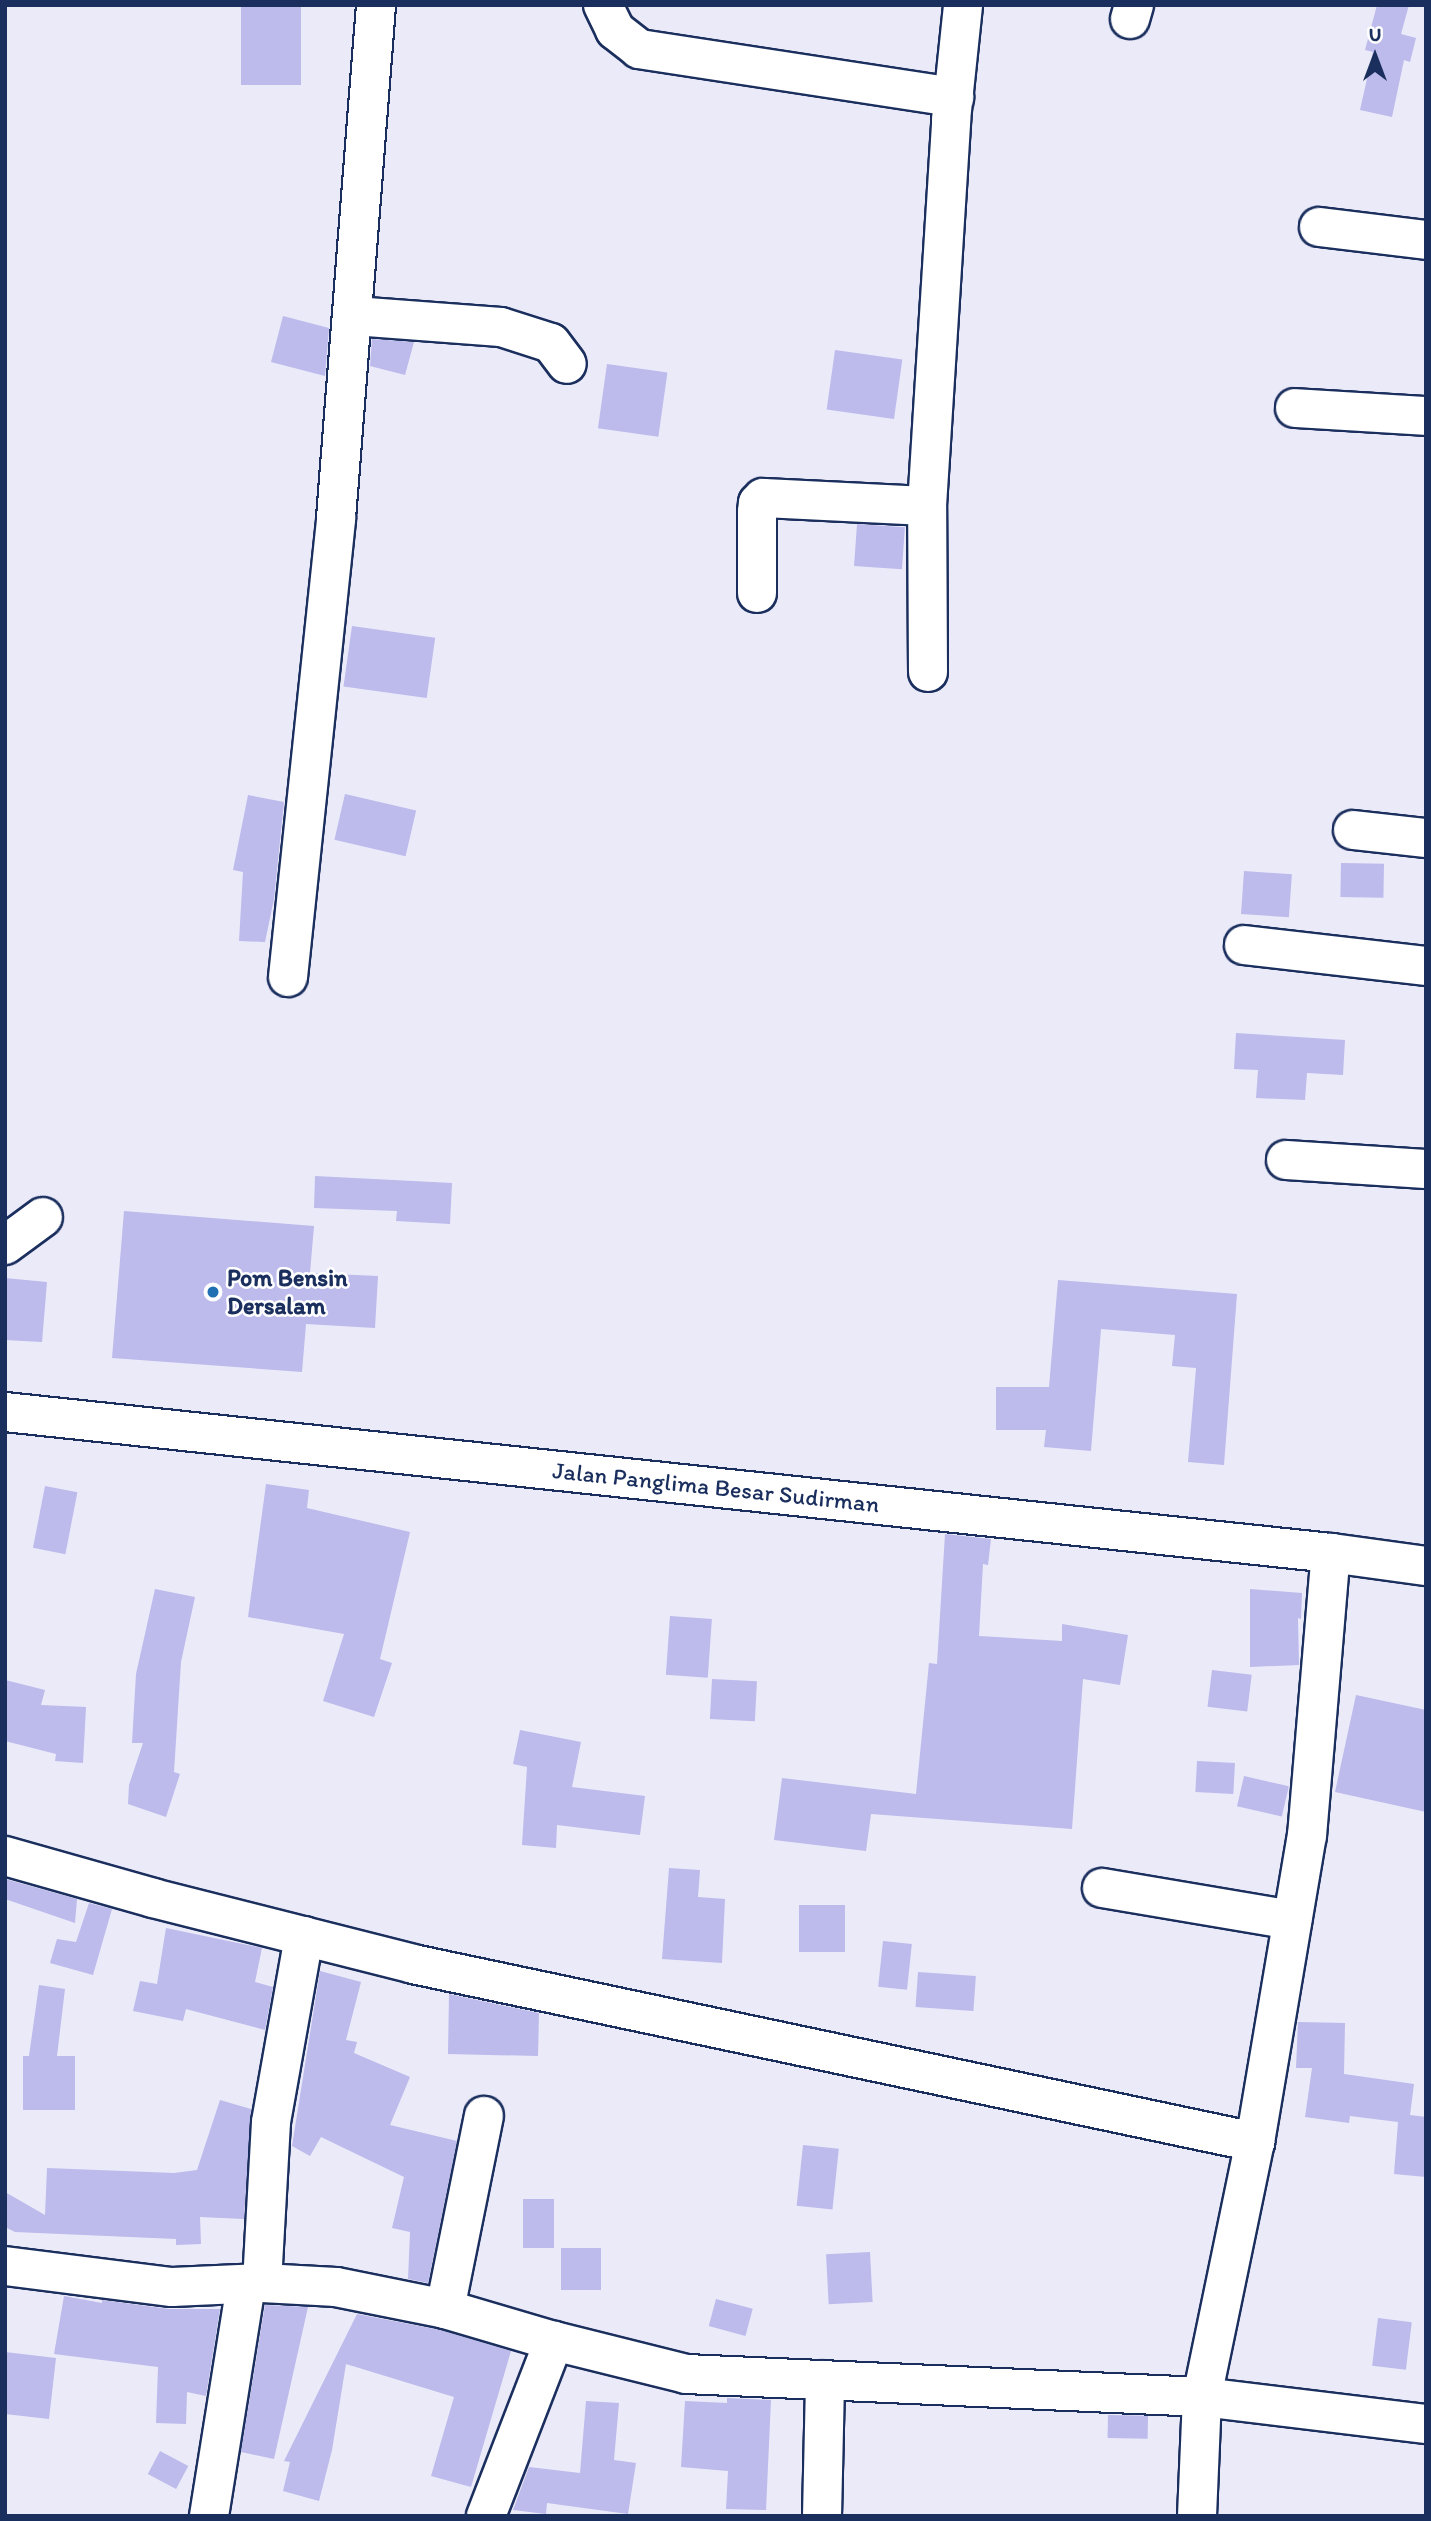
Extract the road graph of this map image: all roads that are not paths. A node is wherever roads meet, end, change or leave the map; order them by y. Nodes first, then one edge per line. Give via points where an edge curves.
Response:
1 (376, 5) edge
2 (603, 5) edge
3 (963, 5) edge
4 (954, 97) junction
5 (1319, 227) dead end
6 (1426, 240) edge
7 (354, 316) junction
8 (568, 364) dead end
9 (1295, 408) dead end
10 (1426, 416) edge
11 (927, 506) junction
12 (757, 593) dead end
13 (928, 672) dead end
14 (1353, 830) dead end
15 (1426, 838) edge
16 (1244, 945) dead end
17 (1426, 966) edge
18 (288, 977) dead end
19 (1286, 1160) dead end
20 (1426, 1169) edge
21 (43, 1217) dead end
22 (5, 1245) edge
23 (5, 1412) edge
24 (1331, 1553) junction
25 (1426, 1566) edge
26 (5, 1856) edge
27 (1102, 1888) dead end
28 (1293, 1920) junction
29 (304, 1936) junction
30 (484, 2116) dead end
31 (1255, 2142) junction
32 (5, 2266) edge
33 (254, 2284) junction
34 (444, 2309) junction
35 (554, 2341) junction
36 (825, 2380) junction
37 (1202, 2397) junction
38 (1426, 2424) edge
39 (209, 2516) edge
40 (486, 2516) edge
41 (822, 2516) edge
42 (1197, 2516) edge

1 - 7 street
2 - 4 street via 615,30 639,49
3 - 4 street
4 - 11 street
5 - 6 street
7 - 8 street via 501,327 551,343
7 - 18 street
9 - 10 street
11 - 12 street via 763,498 757,512
11 - 13 street
14 - 15 street
16 - 17 street
19 - 20 street
21 - 22 street
23 - 24 street, Jalan Panglima Besar Sudirman
24 - 25 street, Jalan Panglima Besar Sudirman
24 - 28 street via 1307,1836
26 - 29 street
27 - 28 street
28 - 31 street
29 - 31 street via 414,1964
29 - 33 street via 271,2122
30 - 34 street
31 - 37 street
32 - 33 street via 172,2287
33 - 34 street via 336,2287
33 - 39 street
34 - 35 street
35 - 36 street via 686,2374
35 - 40 street
36 - 37 street
36 - 41 street
37 - 38 street
37 - 42 street

